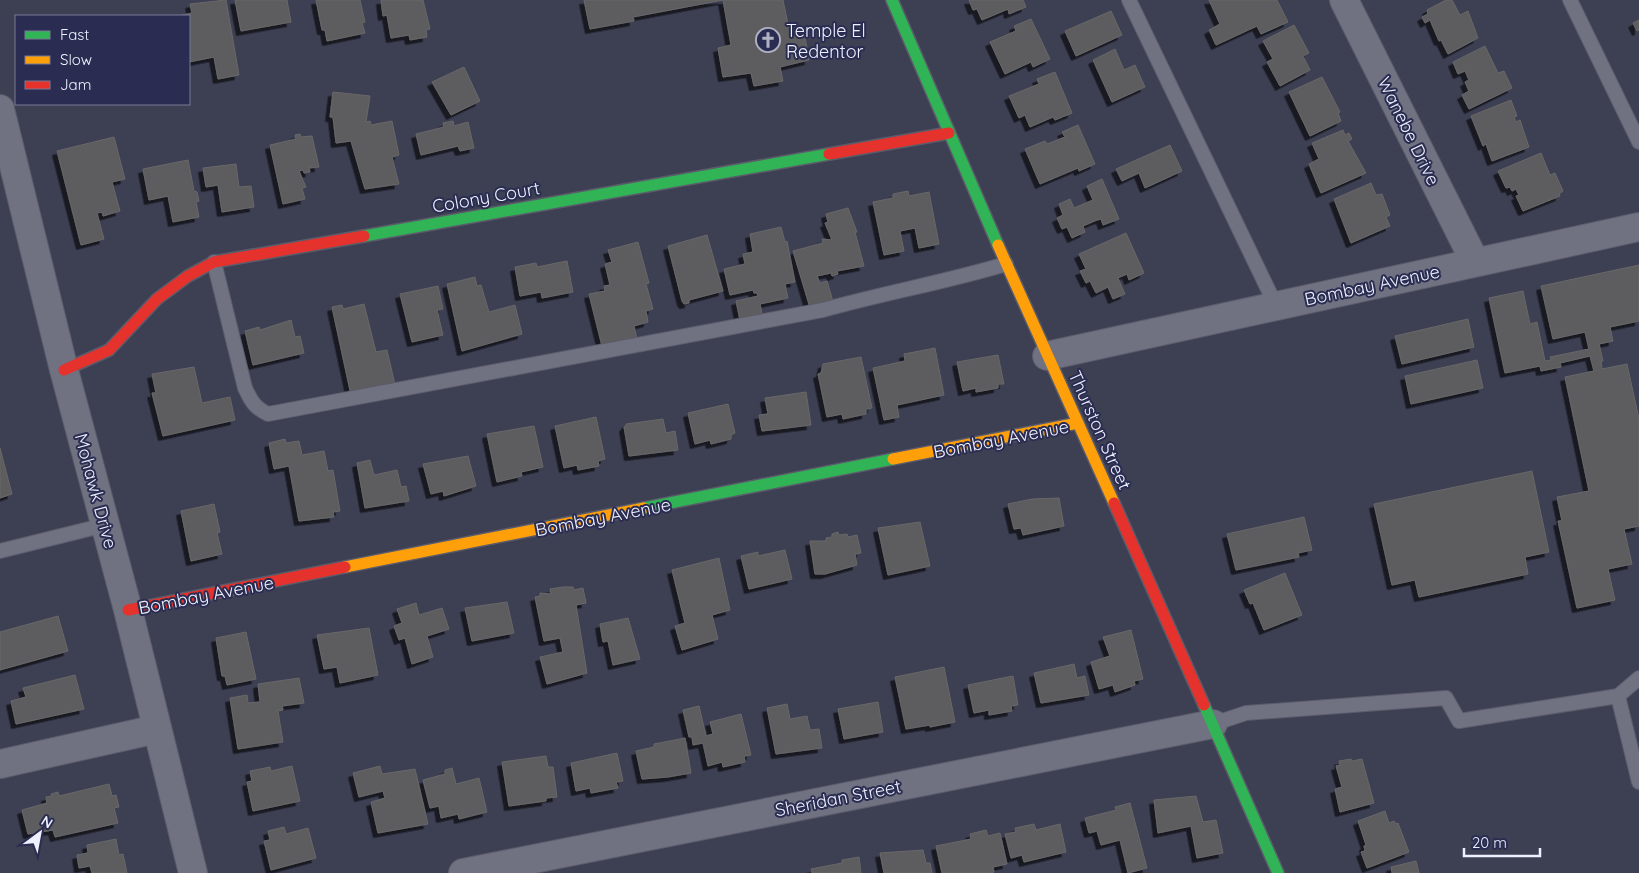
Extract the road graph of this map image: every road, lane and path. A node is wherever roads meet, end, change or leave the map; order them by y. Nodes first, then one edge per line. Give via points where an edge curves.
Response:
1 (892, 0) edge
2 (1129, 0) edge
3 (1344, 0) edge
4 (1570, 0) edge
5 (0, 109) edge
6 (949, 133) junction
7 (1639, 142) edge
8 (1639, 227) edge
9 (214, 262) junction
10 (1474, 262) junction
11 (1006, 264) junction
12 (1276, 306) junction
13 (1047, 356) junction
14 (64, 370) junction
15 (1078, 423) junction
16 (105, 525) junction
17 (0, 551) edge
18 (128, 610) junction
19 (1639, 678) edge
20 (1618, 696) junction
21 (1213, 724) junction
22 (157, 729) junction
23 (0, 764) edge
24 (1639, 782) edge
25 (193, 873) edge
26 (463, 873) edge
27 (1278, 873) edge

1 - 6 street, Thurston Street
2 - 12 lane
3 - 10 street, Wanebe Drive
4 - 7 lane
5 - 14 street, Mohawk Drive
6 - 9 street, Colony Court
6 - 11 street, Thurston Street
8 - 10 street, Bombay Avenue
9 - 11 lane via 245,388 258,410 268,414 823,310
9 - 14 street, Colony Court via 157,299 109,350
10 - 12 street, Bombay Avenue
11 - 13 street, Thurston Street
12 - 13 street, Bombay Avenue
13 - 15 street, Thurston Street
14 - 16 street, Mohawk Drive
15 - 18 street, Bombay Avenue
15 - 21 street, Thurston Street
16 - 17 lane
16 - 18 street, Mohawk Drive
18 - 22 street, Mohawk Drive
19 - 20 lane
20 - 21 lane via 1458,721 1446,698 1246,713
20 - 24 lane
21 - 26 street, Sheridan Street
21 - 27 street, Thurston Street
22 - 23 street
22 - 25 street, Mohawk Drive

